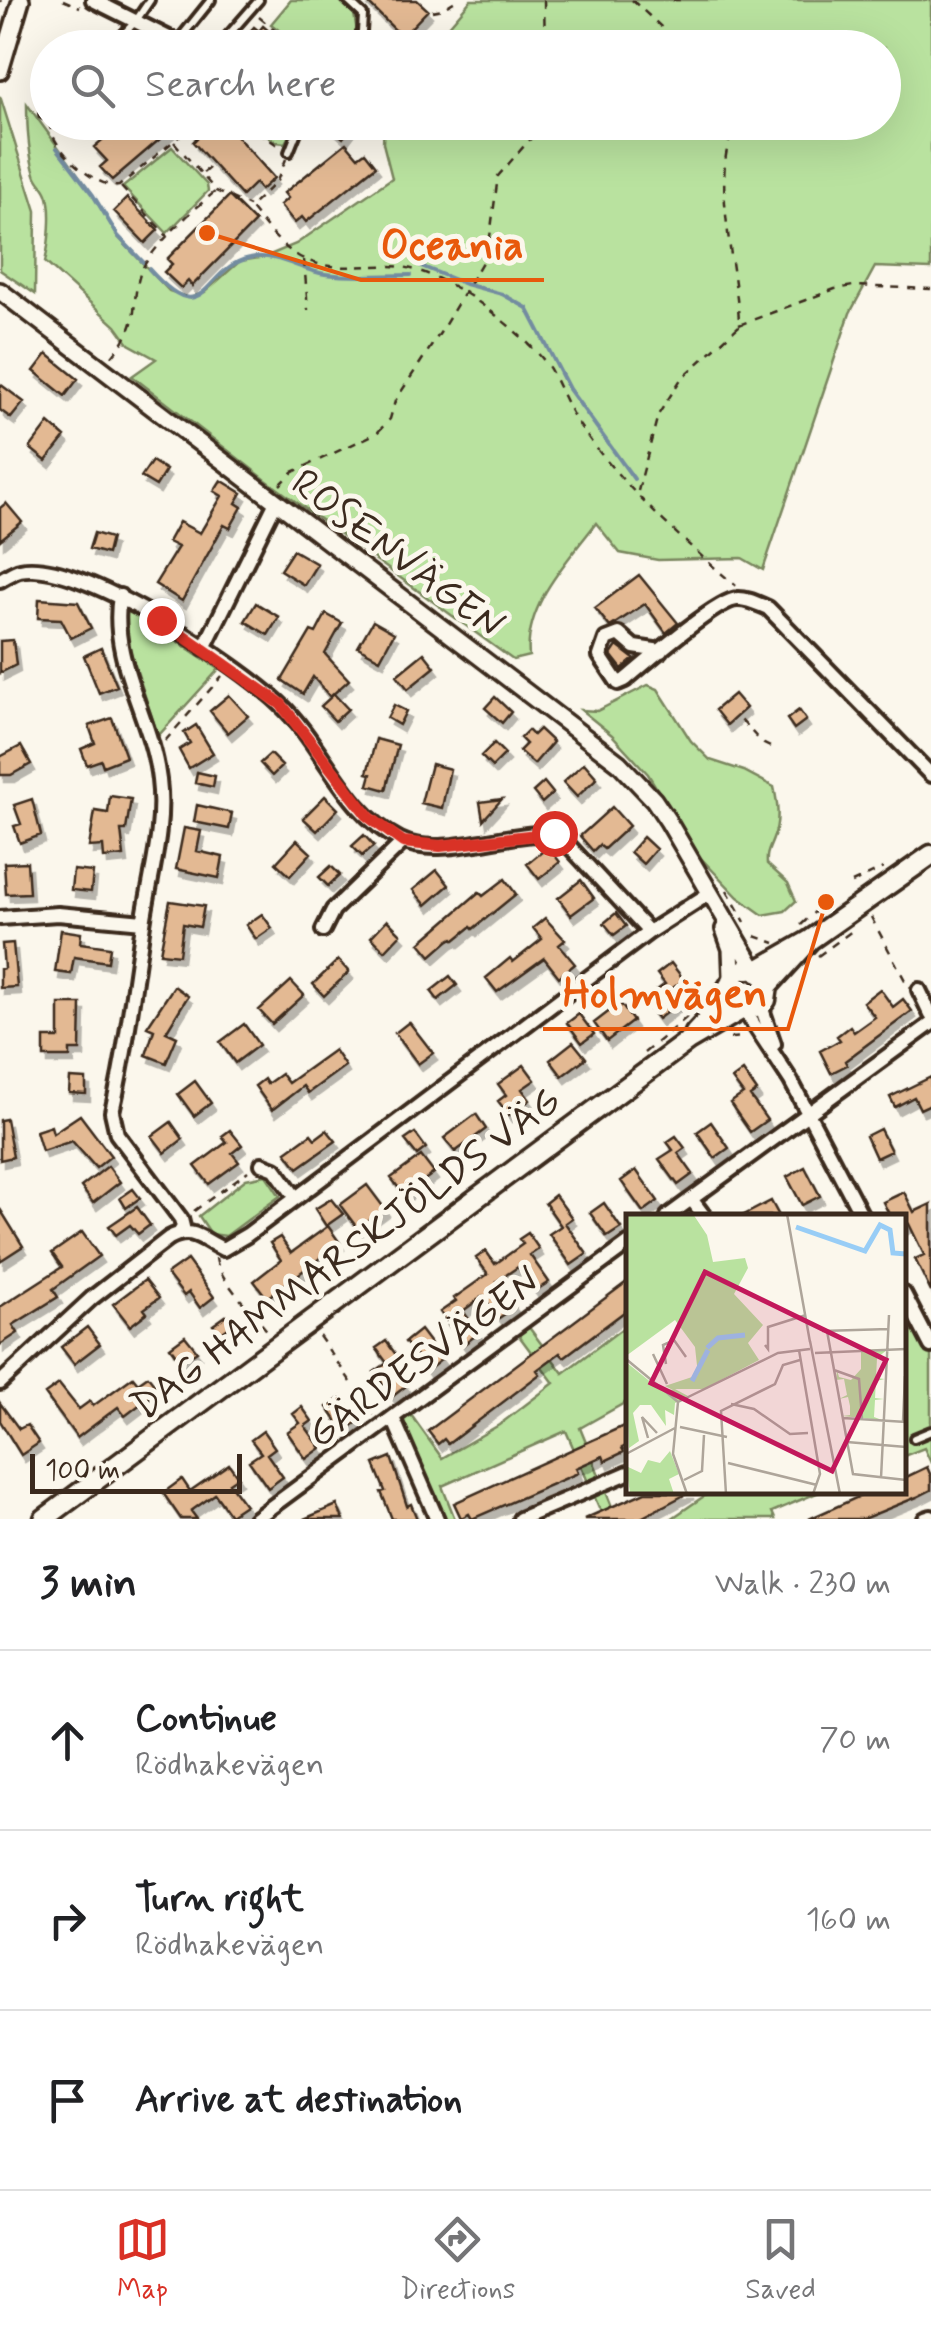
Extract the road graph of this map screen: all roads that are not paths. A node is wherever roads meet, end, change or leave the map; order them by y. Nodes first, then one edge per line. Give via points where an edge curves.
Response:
1 (21, 0) edge
2 (93, 0) edge
3 (150, 0) edge
4 (211, 0) edge
5 (258, 0) edge
6 (347, 0) edge
7 (135, 22) junction
8 (127, 30) edge
9 (150, 30) edge
10 (189, 30) edge
11 (232, 30) edge
12 (361, 30) edge
13 (0, 72) edge
14 (294, 140) edge
15 (289, 152) road end
16 (0, 291) edge
17 (276, 502) junction
18 (0, 580) edge
19 (120, 596) junction
20 (204, 648) junction
21 (661, 651) junction
22 (931, 775) edge
23 (403, 842) junction
24 (931, 855) edge
25 (713, 900) junction
26 (0, 918) edge
27 (143, 922) junction
28 (323, 930) dead end
29 (650, 932) junction
30 (760, 974) junction
31 (730, 983) junction
32 (919, 990) road end
33 (749, 1009) junction
34 (931, 1015) edge
35 (931, 1024) edge
36 (688, 1041) junction
37 (808, 1116) junction
38 (262, 1164) road end
39 (296, 1198) junction
40 (692, 1200) junction
41 (671, 1214) edge
42 (702, 1214) edge
43 (861, 1214) edge
44 (181, 1226) junction
45 (626, 1245) edge
46 (906, 1298) edge
47 (931, 1346) edge
48 (0, 1383) edge
49 (387, 1422) junction
50 (931, 1431) edge
51 (914, 1438) dead end
52 (626, 1474) edge
53 (44, 1519) edge
54 (255, 1519) edge
55 (437, 1519) edge
56 (520, 1519) edge

1 - 13 street
2 - 7 street
3 - 7 lane
4 - 10 lane
5 - 11 lane
6 - 12 lane via 364,15
7 - 8 lane
7 - 9 street
14 - 15 lane
16 - 17 street, ROSENVÄGEN
17 - 20 street
17 - 25 street, ROSENVÄGEN via 610,754 654,800
18 - 19 street via 20,570 42,570
19 - 20 street
19 - 27 street via 119,646 160,783 159,841
20 - 23 street via 281,704 369,817
21 - 21 street via 634,647 618,634 606,639 600,656 618,683
21 - 22 street via 734,598 768,608
23 - 28 street via 332,910
23 - 29 street via 440,846 559,834
24 - 30 main road via 804,935
25 - 29 street
25 - 30 street, ROSENVÄGEN
25 - 31 street, ROSENVÄGEN via 731,949
26 - 27 street via 58,914
27 - 44 street via 112,1112 126,1147
29 - 39 street
30 - 31 main road via 748,967
30 - 33 main road via 766,1000
31 - 33 main road via 731,1001
31 - 36 main road, DAG HAMMARSKJÖLDS VÄG
32 - 34 street
33 - 36 main road, DAG HAMMARSKJÖLDS VÄG
33 - 37 street
35 - 37 street
36 - 53 main road, DAG HAMMARSKJÖLDS VÄG
37 - 40 street
37 - 43 street
38 - 39 street
39 - 44 street via 223,1250
40 - 41 street
40 - 42 street
44 - 48 street
45 - 49 street, GÄRDESVÄGEN
46 - 47 street
49 - 54 street, GÄRDESVÄGEN
49 - 55 street
50 - 51 lane
52 - 56 street

